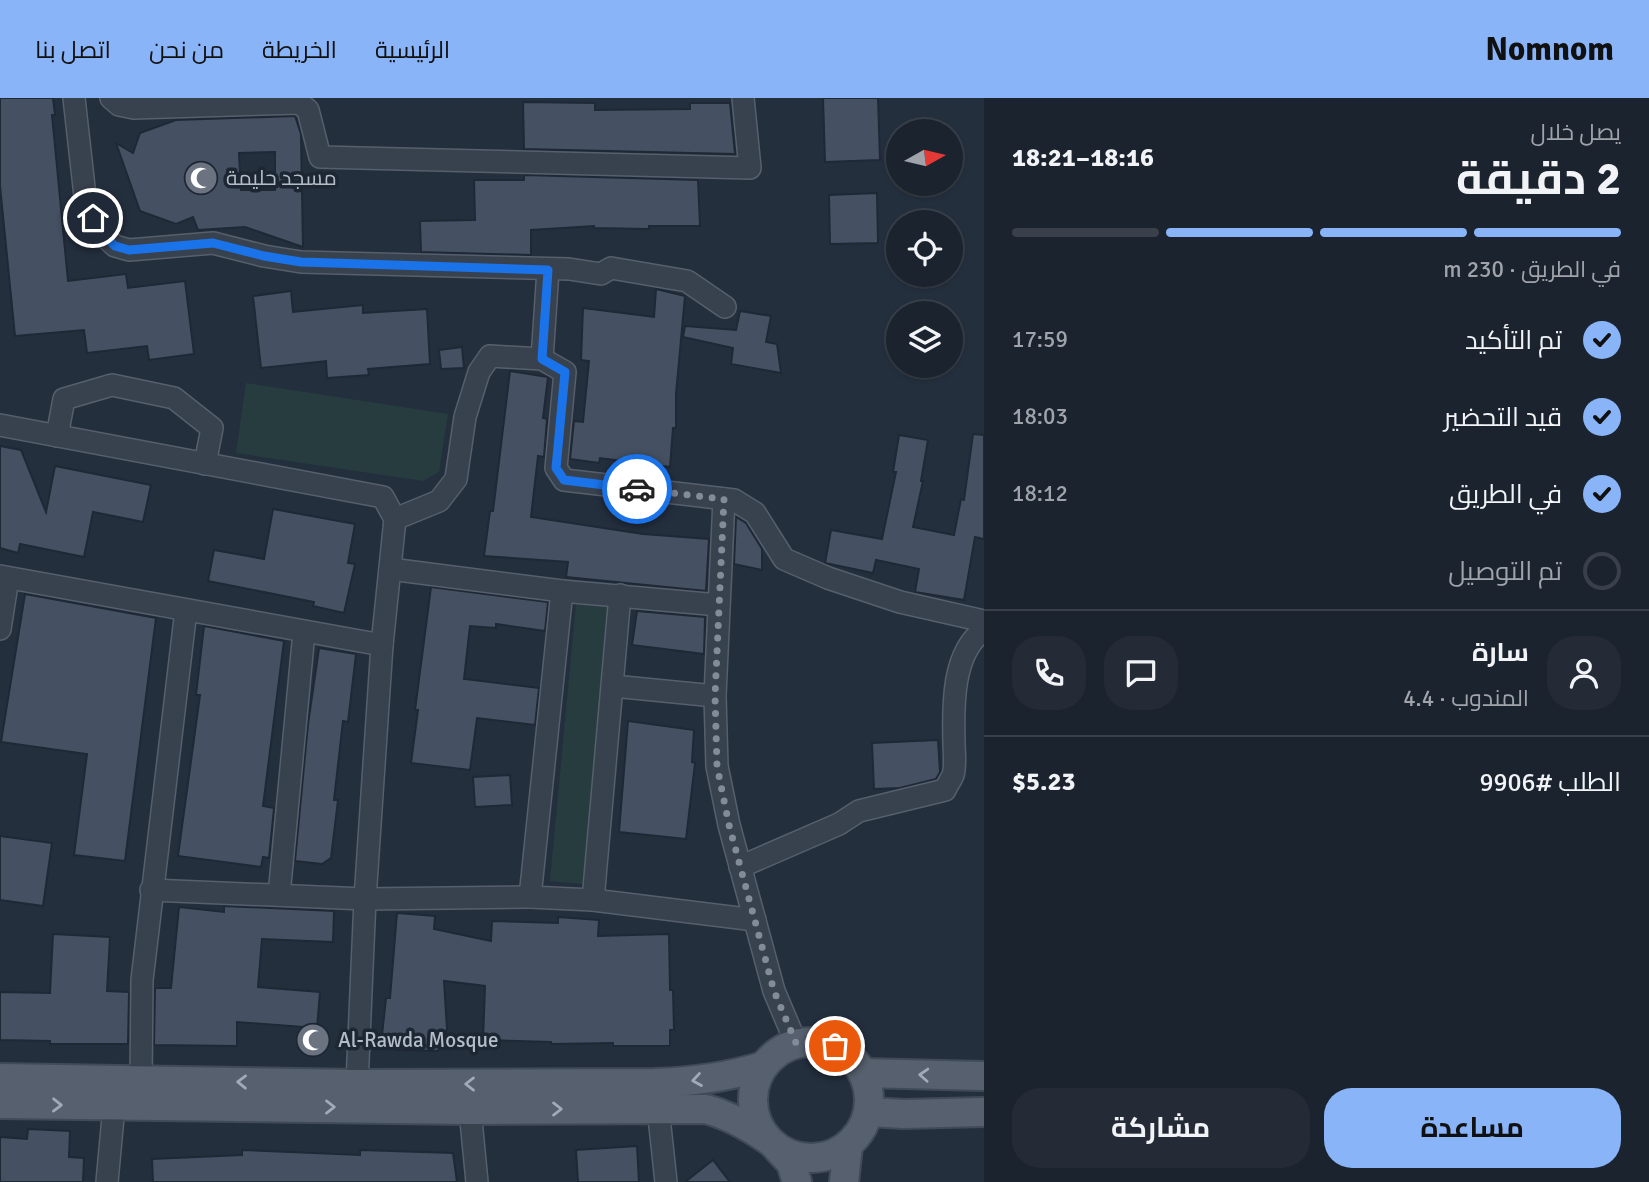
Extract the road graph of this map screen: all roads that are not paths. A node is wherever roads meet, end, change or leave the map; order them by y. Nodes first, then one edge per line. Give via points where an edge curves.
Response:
1 (74, 98) edge
2 (111, 98) edge
3 (743, 98) edge
4 (548, 270) junction
5 (725, 307) dead end
6 (542, 359) junction
7 (0, 425) edge
8 (57, 436) junction
9 (205, 464) junction
10 (724, 499) junction
11 (395, 519) junction
12 (390, 569) junction
13 (4, 577) edge
14 (562, 591) junction
15 (620, 595) junction
16 (719, 605) junction
17 (186, 610) junction
18 (984, 621) edge
19 (0, 629) edge
20 (984, 630) edge
21 (304, 632) junction
22 (382, 645) junction
23 (613, 686) junction
24 (715, 696) junction
25 (740, 867) junction
26 (151, 890) junction
27 (279, 895) junction
28 (530, 897) junction
29 (365, 899) junction
30 (593, 900) junction
31 (755, 920) junction
32 (796, 1043) junction
33 (764, 1066) junction
34 (863, 1073) junction
35 (984, 1076) edge
36 (0, 1078) edge
37 (357, 1084) junction
38 (150, 1089) junction
39 (0, 1104) edge
40 (114, 1106) junction
41 (658, 1108) junction
42 (470, 1110) junction
43 (869, 1112) junction
44 (984, 1112) edge
45 (772, 1143) junction
46 (848, 1146) junction
47 (107, 1182) edge
48 (477, 1182) edge
49 (666, 1182) edge
50 (797, 1182) edge
51 (844, 1182) edge

1 - 4 street via 86,205 99,231 115,246 129,250 213,243 301,262
2 - 3 street via 134,108 299,103 308,110 320,157 750,168
4 - 5 street via 569,268 601,274 611,268 687,281
4 - 6 street
6 - 10 street via 565,372 556,468 564,480
6 - 11 street via 491,356 479,372 465,417 456,479 439,501
7 - 8 street
8 - 9 street
8 - 9 street via 64,399 112,385 174,398 212,428
9 - 11 street via 383,497
10 - 16 street
10 - 18 street via 755,513 784,559 900,602
11 - 12 street
12 - 14 street
12 - 22 street
13 - 17 street
13 - 19 street
14 - 15 street
14 - 28 street
15 - 16 street
15 - 23 street
16 - 24 street
17 - 21 street
17 - 26 street
20 - 25 street via 965,651 958,677 953,705 954,774 945,790 859,811
21 - 22 street
21 - 27 street
22 - 29 street
23 - 24 street
23 - 30 street
24 - 25 street via 717,766
25 - 31 street
26 - 27 street
26 - 38 street via 142,980
27 - 29 street
28 - 29 street
28 - 30 street
29 - 37 street
30 - 31 street
31 - 32 street via 774,991
32 - 33 main road via 778,1051
32 - 34 main road via 835,1046
33 -> 37 main road via 684,1082
33 - 45 main road via 753,1095 756,1118
35 -> 34 main road
34 - 43 main road
36 - 38 main road
37 -> 38 main road
38 - 40 main road
38 -> 42 main road
39 -> 40 main road
40 - 47 street
42 -> 41 main road
41 - 45 main road via 713,1111 750,1127
41 - 49 street
42 - 48 street
43 - 44 main road
43 - 46 main road
45 - 46 main road via 790,1155 813,1159
45 - 50 main road via 791,1163
46 - 51 main road

